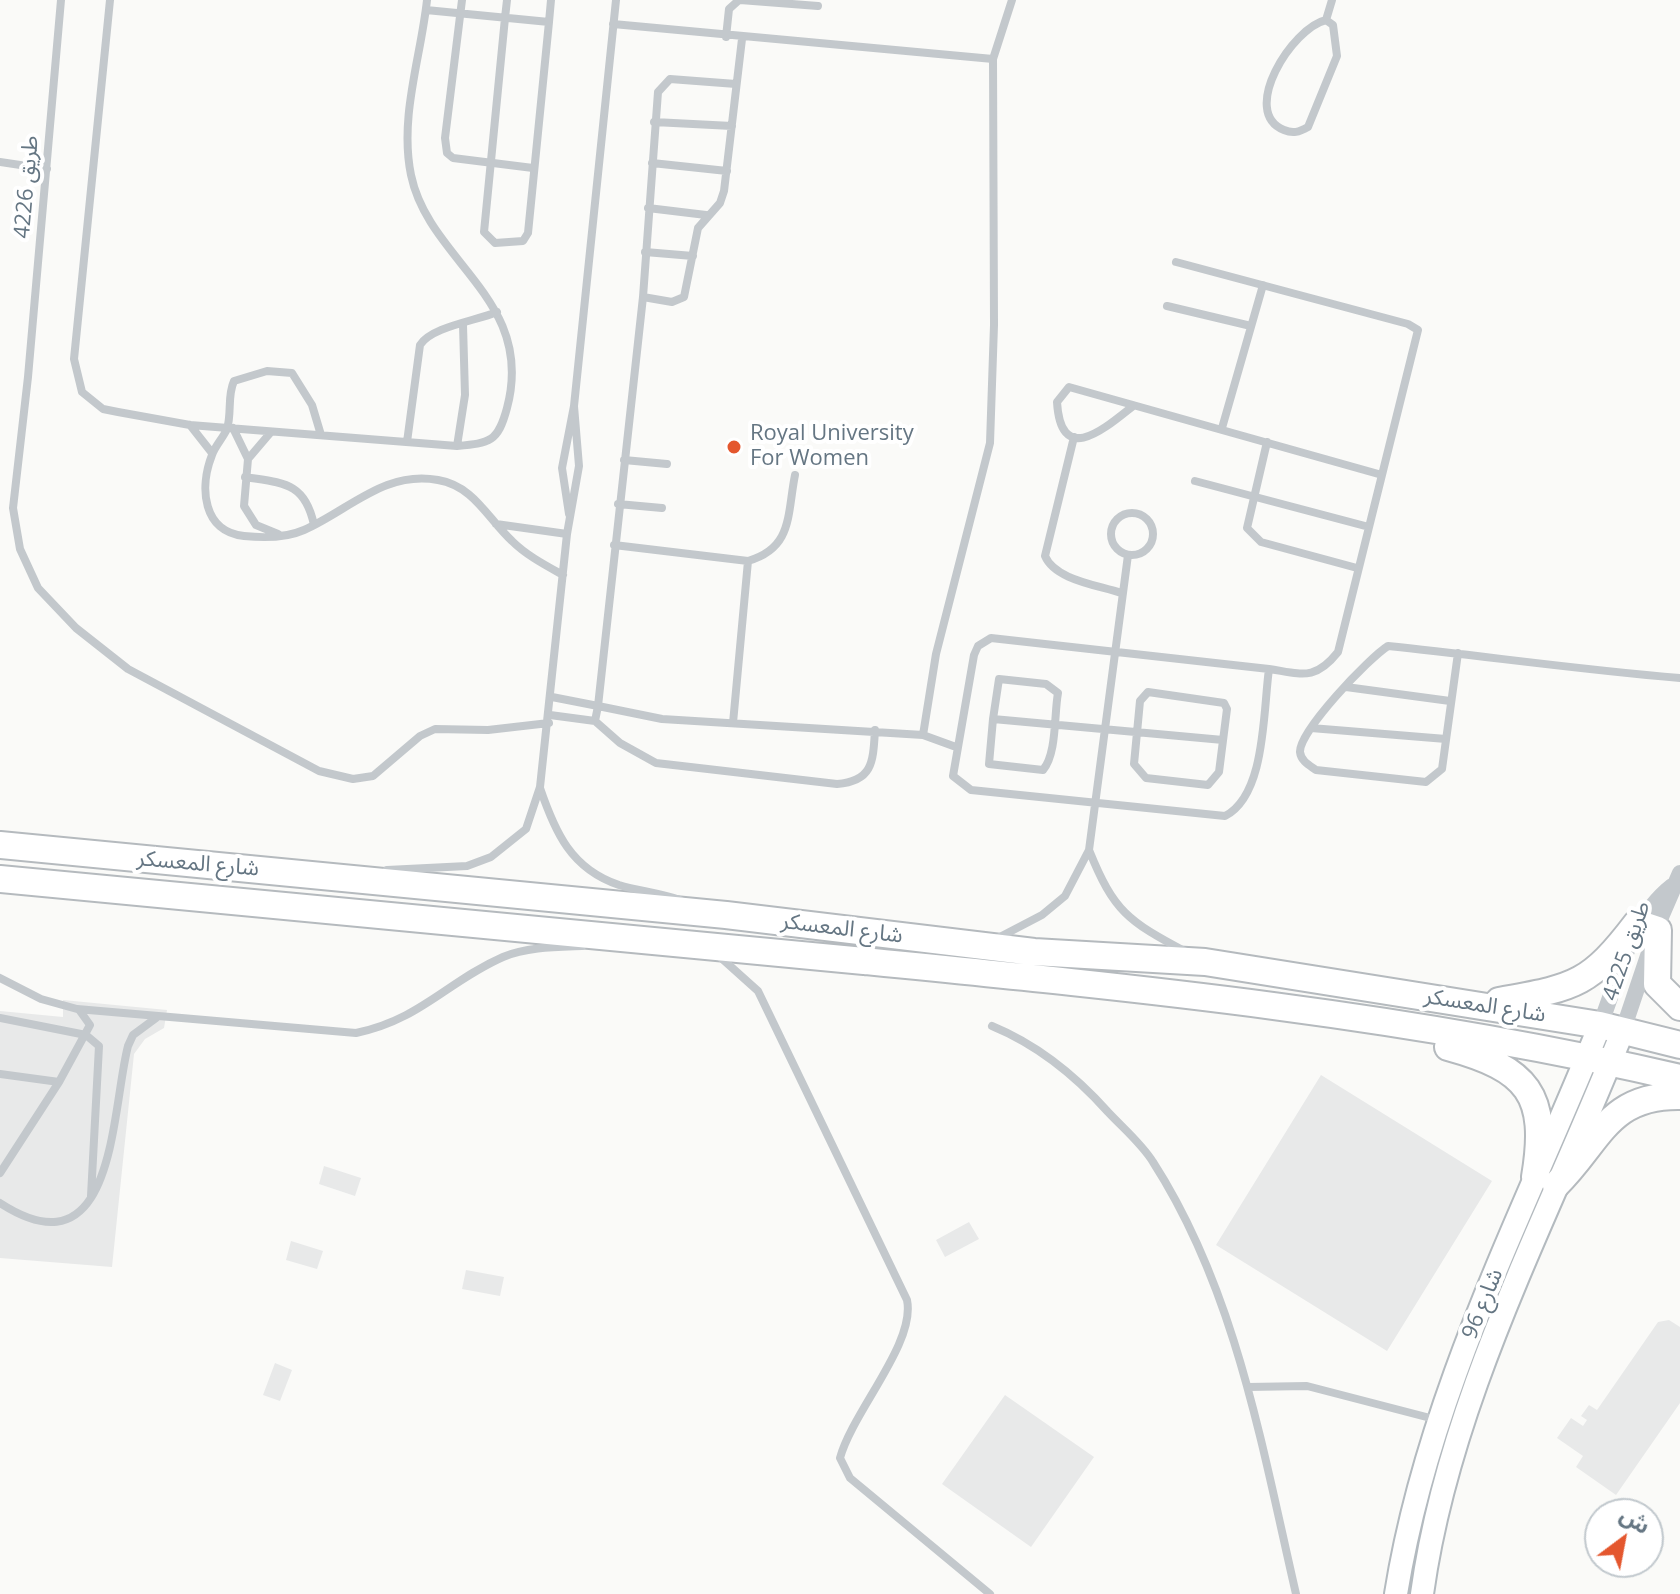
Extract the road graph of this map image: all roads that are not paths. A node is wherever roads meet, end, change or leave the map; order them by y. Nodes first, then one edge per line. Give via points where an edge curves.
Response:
1 (61, 0) edge
2 (110, 0) edge
3 (427, 0) edge
4 (462, 0) edge
5 (507, 0) edge
6 (551, 0) edge
7 (616, 0) edge
8 (739, 0) edge
9 (1012, 0) edge
10 (1332, 0) edge
11 (818, 6) dead end
12 (426, 10) junction
13 (460, 14) junction
14 (505, 18) junction
15 (1326, 20) junction
16 (549, 22) junction
17 (613, 24) junction
18 (726, 37) junction
19 (742, 39) junction
20 (993, 59) junction
21 (736, 84) junction
22 (654, 122) junction
23 (732, 126) junction
24 (0, 162) edge
25 (490, 163) junction
26 (652, 163) junction
27 (533, 168) junction
28 (47, 169) junction
29 (727, 171) junction
30 (648, 208) junction
31 (706, 215) junction
32 (645, 252) junction
33 (693, 256) junction
34 (1176, 262) dead end
35 (1263, 285) junction
36 (643, 297) junction
37 (1167, 306) dead end
38 (497, 312) junction
39 (463, 325) junction
40 (1251, 326) junction
41 (574, 406) junction
42 (1133, 406) junction
43 (190, 425) junction
44 (230, 427) junction
45 (1222, 428) junction
46 (271, 432) junction
47 (321, 435) junction
48 (1074, 437) junction
49 (407, 442) junction
50 (1267, 442) junction
51 (457, 446) junction
52 (212, 453) junction
53 (248, 459) junction
54 (624, 460) junction
55 (667, 464) dead end
56 (795, 475) dead end
57 (1382, 475) junction
58 (245, 477) junction
59 (1195, 481) dead end
60 (1253, 496) junction
61 (618, 504) junction
62 (662, 508) dead end
63 (570, 519) junction
64 (495, 524) junction
65 (314, 525) junction
66 (1369, 527) junction
67 (567, 534) junction
68 (279, 535) junction
69 (614, 545) junction
70 (1128, 555) junction
71 (748, 561) junction
72 (1357, 568) junction
73 (563, 575) junction
74 (1121, 593) junction
75 (1115, 653) junction
76 (1458, 653) junction
77 (1269, 669) junction
78 (1680, 678) edge
79 (1346, 687) junction
80 (552, 697) junction
81 (1450, 701) junction
82 (598, 706) junction
83 (550, 719) junction
84 (993, 719) junction
85 (595, 721) junction
86 (733, 723) junction
87 (1053, 726) junction
88 (1311, 728) junction
89 (875, 730) junction
90 (1106, 730) junction
91 (1137, 733) junction
92 (923, 735) junction
93 (1446, 739) junction
94 (1223, 740) junction
95 (956, 747) junction
96 (540, 787) junction
97 (1094, 801) junction
98 (0, 845) edge
99 (1089, 850) junction
100 (274, 870) junction
101 (0, 879) edge
102 (1677, 879) edge
103 (726, 915) junction
104 (1648, 927) junction
105 (658, 942) junction
106 (706, 946) junction
107 (983, 947) junction
108 (1205, 962) junction
109 (0, 978) edge
110 (1480, 1005) junction
111 (1680, 1007) edge
112 (77, 1009) junction
113 (1358, 1016) junction
114 (0, 1018) edge
115 (156, 1018) junction
116 (992, 1026) dead end
117 (1612, 1028) junction
118 (86, 1035) junction
119 (1680, 1045) edge
120 (1599, 1060) junction
121 (0, 1074) edge
122 (1680, 1078) edge
123 (59, 1082) junction
124 (1680, 1096) edge
125 (0, 1173) edge
126 (1545, 1181) junction
127 (91, 1198) junction
128 (0, 1203) edge
129 (1248, 1387) junction
130 (1438, 1420) junction
131 (990, 1594) edge
132 (1296, 1594) edge
133 (1396, 1594) edge
134 (1422, 1594) edge

1 - 28 lane, طريق 4226
2 - 43 lane via 76,377 82,392 103,409
3 - 12 lane
4 - 13 lane
5 - 14 lane
6 - 16 lane
7 - 17 lane
8 - 11 lane
8 - 18 lane via 729,9
9 - 20 lane
10 - 15 lane
12 - 13 lane
12 - 38 lane via 410,113 411,177 423,207
13 - 14 lane
13 - 25 lane via 447,153
14 - 16 lane
14 - 25 lane
15 - 15 lane via 1333,25 1337,56 1308,127 1289,132 1272,125 1264,107 1278,65 1298,38
16 - 27 lane
17 - 18 lane
17 - 41 lane
18 - 19 lane
19 - 20 lane
19 - 21 lane
20 - 92 lane via 990,443 936,654
21 - 22 lane via 670,79 658,92
21 - 23 lane
22 - 23 lane
22 - 26 lane
23 - 29 lane
24 - 28 lane
25 - 27 lane
25 - 27 lane via 484,232 495,243 511,245 528,233
26 - 29 lane
26 - 30 lane
28 - 83 lane, طريق 4226 via 13,508 20,549 38,588 76,628 128,669 319,771 353,779 373,776 435,729 488,730
29 - 31 lane via 720,203
30 - 31 lane
30 - 32 lane
31 - 33 lane
32 - 33 lane
32 - 36 lane
33 - 36 lane via 684,297 672,302
34 - 35 lane
35 - 40 lane
35 - 57 lane via 1418,330
36 - 54 lane
37 - 40 lane
38 - 39 lane
38 - 51 lane via 510,364 504,422 493,440
39 - 49 lane via 430,332 420,345
39 - 51 lane via 465,395
40 - 45 lane
41 - 63 lane via 579,466
41 - 63 lane via 562,468
42 - 45 lane
42 - 48 lane via 1096,435
42 - 48 lane via 1069,387 1057,402 1058,424
43 - 44 lane
43 - 52 lane
44 - 46 lane
44 - 47 lane via 234,381 284,369 304,390
44 - 52 lane
44 - 53 lane
45 - 50 lane
46 - 47 lane
46 - 53 lane
47 - 49 lane
48 - 74 lane via 1045,556 1066,575
49 - 51 lane
50 - 57 lane
50 - 60 lane
52 - 68 lane via 206,501 214,524 235,535
53 - 58 lane
54 - 55 lane
54 - 61 lane
56 - 71 lane via 781,542 765,556
57 - 66 lane
58 - 65 lane via 293,487 310,508
58 - 68 lane via 249,518
59 - 60 lane
60 - 66 lane
60 - 72 lane via 1247,528 1253,537
61 - 62 lane
61 - 69 lane
63 - 67 lane
64 - 65 lane via 467,492 419,477 384,485
64 - 67 lane
64 - 73 lane via 513,543
65 - 68 lane
66 - 72 lane
67 - 73 lane
69 - 71 lane
69 - 82 lane
70 - 70 lane via 1151,544 1154,531 1136,512 1113,523 1110,536 1116,549
70 - 74 lane
71 - 86 lane
72 - 77 lane via 1338,652 1327,666 1311,675
73 - 80 lane
74 - 75 lane
75 - 77 lane
75 - 90 lane
75 - 95 lane via 991,638 974,655
76 - 78 lane
76 - 79 lane via 1388,646
76 - 81 lane
77 - 97 lane via 1255,780 1239,809 1225,816
79 - 81 lane
79 - 88 lane
80 - 82 lane
80 - 83 lane
81 - 93 lane
82 - 85 lane
82 - 86 lane via 662,719
83 - 85 lane, طريق 4226
83 - 96 lane
84 - 87 lane
84 - 87 lane via 996,683 1002,678 1052,686 1058,693
84 - 87 lane via 989,764 1043,770
85 - 89 lane via 656,763 837,784 864,775 873,760
86 - 89 lane
87 - 90 lane
88 - 93 lane
88 - 93 lane via 1300,750 1302,760 1316,770 1426,782 1442,769
89 - 92 lane
90 - 91 lane
90 - 97 lane
91 - 94 lane
91 - 94 lane via 1140,701 1148,692 1219,700 1227,709
91 - 94 lane via 1134,764 1146,778 1208,785 1219,772
92 - 95 lane
95 - 97 lane via 953,776 971,790
96 - 100 lane via 526,829 491,857 467,866
96 - 103 lane via 564,848 580,864 618,885
97 - 99 lane
98 - 100 main road, شارع المعسكر
99 - 107 lane via 1065,896
99 - 108 lane via 1111,899 1128,919
100 - 103 main road, شارع المعسكر
101 - 105 main road, شارع المعسكر
102 - 104 street, طريق 4225 via 1654,900
103 - 107 main road, شارع المعسكر
104 - 110 main road via 1575,985
104 - 111 main road via 1657,984
104 - 117 street, طريق 4225
104 - 117 street, طريق 4225
105 - 106 main road, شارع المعسكر
105 - 115 lane via 514,953 388,1027 356,1033
106 - 113 main road, شارع المعسكر
106 - 131 lane via 758,991 907,1300 908,1327 840,1458 850,1478
107 - 108 main road, شارع المعسكر
108 - 110 main road, شارع المعسكر
109 - 112 lane via 41,999
110 - 117 main road, شارع المعسكر
112 - 115 lane
112 - 118 lane via 90,1025
113 - 120 main road, شارع المعسكر
113 - 126 main road via 1403,1037 1480,1057 1516,1077 1535,1102
114 - 118 lane
115 - 127 lane via 133,1035 128,1046 111,1148
116 - 129 lane via 1054,1061 1152,1159 1202,1249
117 - 119 main road, شارع المعسكر
117 - 120 street, شارع 96
118 - 123 lane
118 - 127 lane via 99,1046 100,1055
120 - 122 main road, شارع المعسكر
120 - 126 street, شارع 96
121 - 123 lane
123 - 125 lane
124 - 126 main road via 1636,1102 1613,1115 1577,1165
126 - 130 street, شارع 96
126 - 134 street, شارع 96 via 1451,1466
127 - 128 lane via 77,1215 55,1221 18,1215
129 - 130 lane via 1307,1386
129 - 132 lane
130 - 133 street, شارع 96

